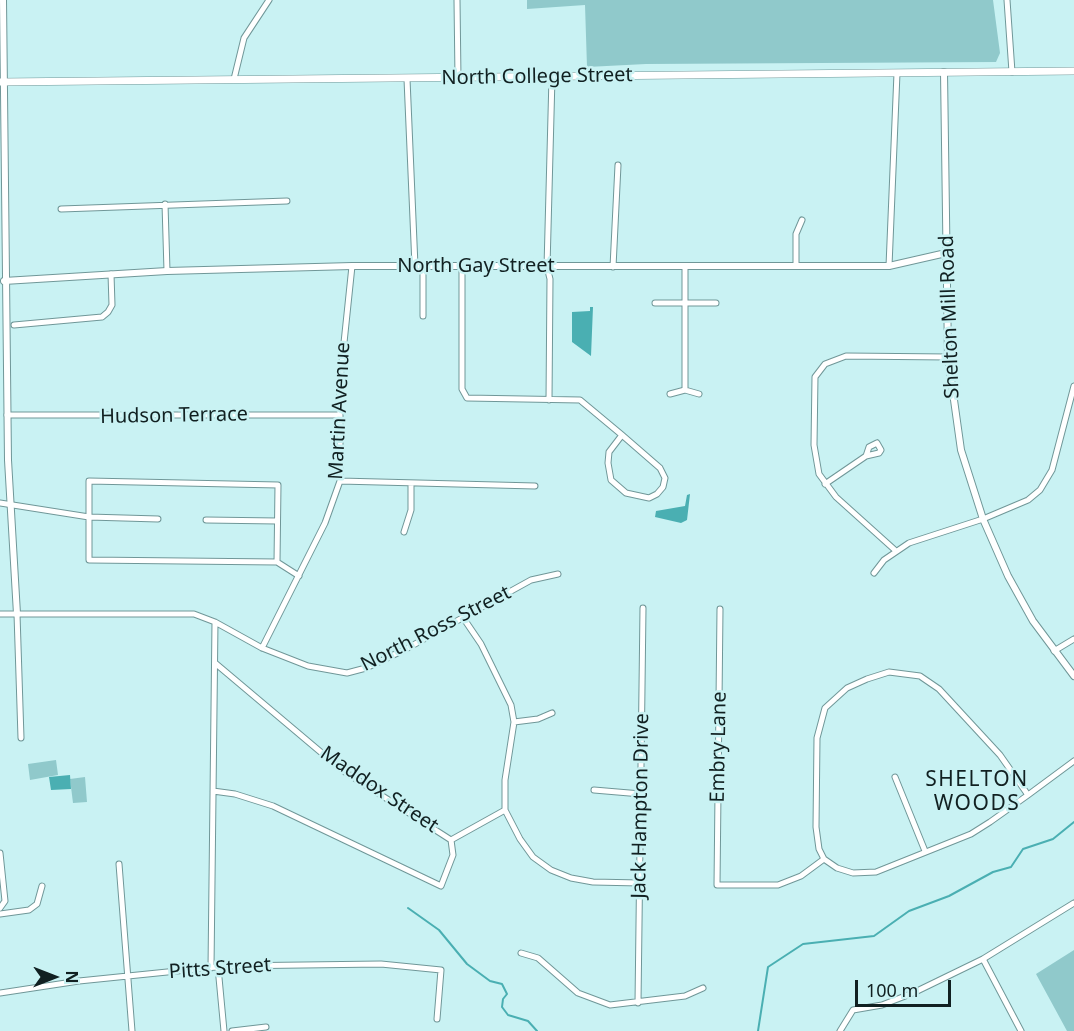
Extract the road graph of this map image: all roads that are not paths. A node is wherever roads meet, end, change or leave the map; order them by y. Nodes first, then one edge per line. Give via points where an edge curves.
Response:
1 (3, 0) edge
2 (269, 0) edge
3 (457, 0) edge
4 (1007, 0) edge
5 (1074, 71) edge
6 (944, 72) junction
7 (1012, 72) junction
8 (897, 73) junction
9 (552, 77) junction
10 (458, 78) junction
11 (234, 79) junction
12 (407, 79) junction
13 (2, 82) edge
14 (618, 165) dead end
15 (288, 201) dead end
16 (165, 204) junction
17 (61, 209) dead end
18 (802, 220) dead end
19 (2, 249) edge
20 (946, 253) junction
21 (796, 265) junction
22 (352, 266) junction
23 (414, 266) junction
24 (685, 266) junction
25 (890, 266) junction
26 (423, 267) junction
27 (462, 267) junction
28 (547, 267) junction
29 (613, 267) junction
30 (167, 271) junction
31 (111, 274) junction
32 (3, 276) edge
33 (655, 303) dead end
34 (685, 303) junction
35 (716, 303) dead end
36 (423, 316) dead end
37 (14, 325) dead end
38 (948, 357) junction
39 (1074, 386) edge
40 (685, 390) junction
41 (670, 394) dead end
42 (699, 394) dead end
43 (549, 400) junction
44 (8, 415) junction
45 (340, 415) junction
46 (622, 435) junction
47 (866, 456) dead end
48 (340, 482) junction
49 (411, 484) junction
50 (825, 484) junction
51 (535, 486) dead end
52 (0, 503) edge
53 (10, 504) junction
54 (89, 517) junction
55 (158, 519) dead end
56 (983, 519) junction
57 (206, 520) dead end
58 (277, 521) junction
59 (404, 532) dead end
60 (896, 551) junction
61 (277, 562) junction
62 (874, 573) dead end
63 (558, 574) dead end
64 (299, 576) junction
65 (643, 608) dead end
66 (720, 609) dead end
67 (0, 614) edge
68 (18, 614) junction
69 (464, 619) junction
70 (215, 621) junction
71 (1074, 639) edge
72 (262, 648) junction
73 (1054, 651) junction
74 (215, 663) junction
75 (1074, 676) edge
76 (552, 713) dead end
77 (514, 722) junction
78 (21, 738) dead end
79 (1074, 761) edge
80 (895, 777) dead end
81 (594, 790) dead end
82 (213, 791) junction
83 (641, 794) junction
84 (1028, 795) junction
85 (505, 810) junction
86 (451, 840) junction
87 (925, 851) junction
88 (0, 853) edge
89 (824, 859) junction
90 (119, 864) dead end
91 (640, 882) junction
92 (42, 886) dead end
93 (1074, 903) edge
94 (0, 908) edge
95 (0, 914) edge
96 (521, 952) dead end
97 (983, 959) junction
98 (218, 967) junction
99 (211, 968) junction
100 (128, 976) junction
101 (704, 987) dead end
102 (0, 993) edge
103 (638, 1003) junction
104 (437, 1019) dead end
105 (266, 1027) dead end
106 (132, 1031) edge
107 (224, 1031) edge
108 (232, 1031) edge
109 (840, 1031) edge
110 (1021, 1031) edge

1 - 13 street
2 - 11 street via 244,38
3 - 10 street
4 - 7 street
5 - 7 main road, North College Street
6 - 7 main road, North College Street
6 - 8 main road, North College Street
6 - 20 street, Shelton Mill Road
8 - 9 main road, North College Street
8 - 25 street
9 - 10 main road, North College Street
9 - 28 street
10 - 12 main road, North College Street
11 - 12 main road, North College Street
11 - 13 main road, North College Street
12 - 23 street
13 - 19 street
14 - 29 street
15 - 16 street
16 - 17 street
16 - 30 street
18 - 21 street via 796,234
19 - 32 street
20 - 25 street, North Gay Street
20 - 38 street, Shelton Mill Road
21 - 24 street, North Gay Street
21 - 25 street, North Gay Street
22 - 23 street, North Gay Street
22 - 30 street, North Gay Street
22 - 45 street, Martin Avenue
23 - 26 street, North Gay Street
24 - 29 street, North Gay Street
24 - 34 street
26 - 27 street, North Gay Street
26 - 36 street
27 - 28 street, North Gay Street
27 - 43 street via 464,394 472,399
28 - 29 street, North Gay Street
28 - 43 street
30 - 31 street, North Gay Street
31 - 32 street, North Gay Street
31 - 37 street via 112,305 102,317
32 - 44 street
33 - 34 street
34 - 35 street
34 - 40 street
38 - 50 street via 846,356 825,364 815,377 813,412 816,467
38 - 56 street, Shelton Mill Road via 961,450
39 - 56 street via 1052,471 1044,484 1028,500
40 - 41 street
40 - 42 street
43 - 46 street via 580,400
44 - 45 street, Hudson Terrace
44 - 53 street
45 - 48 street, Martin Avenue
46 - 46 street via 660,468 663,487 657,494 649,498 626,493 611,480 609,452
47 - 50 street
48 - 49 street
48 - 64 street, Martin Avenue
49 - 51 street
49 - 59 street via 411,510
50 - 60 street
52 - 53 street
53 - 54 street
53 - 68 street
54 - 55 street
54 - 58 street via 89,481 254,484 278,485
54 - 61 street via 88,560
56 - 60 street via 909,543
56 - 73 street, Shelton Mill Road via 1019,599
57 - 58 street
58 - 61 street
60 - 62 street
61 - 64 street
63 - 69 street, North Ross Street via 531,580
64 - 72 street, Martin Avenue
65 - 83 street, Jack Hampton Drive
66 - 89 street, Embry Lane via 717,885 778,885 801,876
67 - 68 street, North Ross Street
68 - 70 street, North Ross Street via 178,613
68 - 78 street
69 - 72 street, North Ross Street via 366,668 347,673 308,666
69 - 77 street via 502,684
70 - 72 street, North Ross Street
70 - 74 street
71 - 73 street
73 - 75 street, Shelton Mill Road
74 - 82 street
74 - 86 street, Maddox Street via 342,770
76 - 77 street
77 - 85 street via 505,780
79 - 84 street
80 - 87 street
81 - 83 street
82 - 86 street, Maddox Street via 273,806 441,886 453,855
82 - 99 street
83 - 91 street, Jack Hampton Drive
84 - 87 street via 971,834
84 - 89 street via 1000,755 939,689 913,674 889,672 847,688 829,702 819,723 816,827
85 - 86 street
85 - 91 street via 519,839 551,870 593,882
87 - 89 street via 876,872 853,873
88 - 94 street via 5,901
90 - 100 street
91 - 103 street, Jack Hampton Drive
92 - 95 street via 37,904 29,910
93 - 97 street
96 - 103 street via 538,958 578,993 596,1002
97 - 109 street via 913,993 882,1005 853,1010
97 - 110 street
98 - 99 street, Pitts Street
98 - 104 street, Pitts Street via 358,963 441,970
98 - 107 street
99 - 100 street, Pitts Street
100 - 102 street, Pitts Street
100 - 106 street
101 - 103 street via 684,996
105 - 108 street

